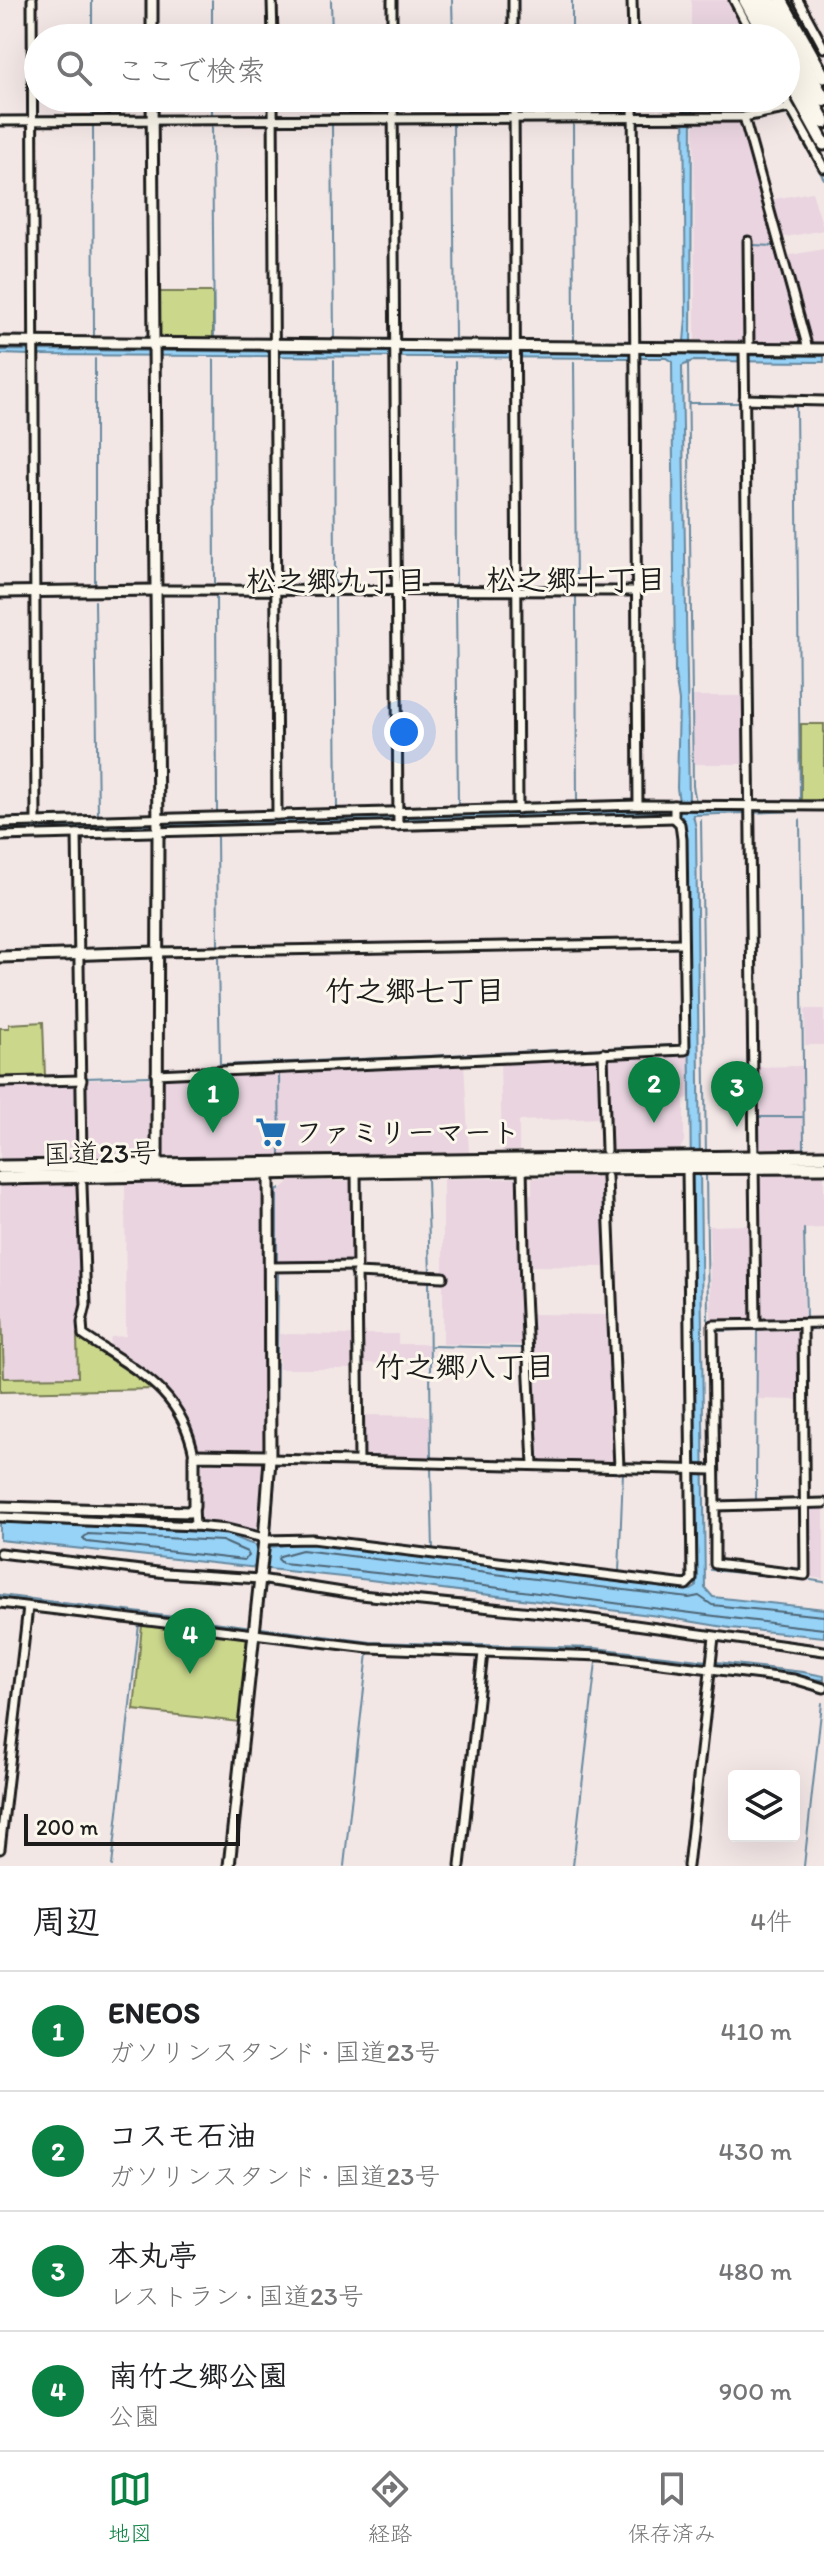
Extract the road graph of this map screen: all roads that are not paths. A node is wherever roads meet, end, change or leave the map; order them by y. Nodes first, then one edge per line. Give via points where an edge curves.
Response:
1 (32, 0) edge
2 (152, 0) edge
3 (272, 0) edge
4 (392, 0) edge
5 (513, 0) edge
6 (632, 0) edge
7 (734, 0) edge
8 (745, 0) edge
9 (757, 0) edge
10 (769, 0) edge
11 (781, 0) edge
12 (798, 0) edge
13 (32, 24) edge
14 (152, 24) edge
15 (273, 24) edge
16 (392, 24) edge
17 (513, 24) edge
18 (633, 24) edge
19 (747, 24) edge
20 (758, 24) edge
21 (770, 24) edge
22 (782, 24) edge
23 (794, 24) edge
24 (800, 34) edge
25 (824, 48) edge
26 (800, 56) edge
27 (824, 77) edge
28 (800, 78) edge
29 (800, 100) edge
30 (824, 100) edge
31 (33, 112) edge
32 (152, 112) edge
33 (274, 112) edge
34 (393, 112) edge
35 (514, 112) edge
36 (633, 112) edge
37 (770, 112) edge
38 (792, 112) edge
39 (633, 117) junction
40 (744, 117) junction
41 (393, 119) junction
42 (514, 119) junction
43 (274, 120) junction
44 (0, 121) edge
45 (33, 121) junction
46 (152, 121) junction
47 (824, 122) edge
48 (824, 144) edge
49 (824, 168) edge
50 (748, 241) dead end
51 (0, 342) edge
52 (34, 348) junction
53 (154, 349) junction
54 (808, 349) junction
55 (824, 349) edge
56 (274, 350) junction
57 (746, 350) junction
58 (395, 351) junction
59 (515, 352) junction
60 (634, 353) junction
61 (744, 399) junction
62 (824, 401) edge
63 (156, 590) junction
64 (396, 590) junction
65 (516, 590) junction
66 (35, 591) junction
67 (275, 591) junction
68 (636, 591) junction
69 (0, 592) edge
70 (638, 805) junction
71 (824, 806) edge
72 (518, 809) junction
73 (675, 810) junction
74 (747, 811) junction
75 (398, 812) junction
76 (277, 815) junction
77 (157, 820) junction
78 (36, 821) junction
79 (0, 823) edge
80 (398, 826) junction
81 (158, 833) junction
82 (77, 834) junction
83 (0, 836) edge
84 (683, 943) junction
85 (156, 952) junction
86 (79, 955) junction
87 (0, 957) edge
88 (603, 1053) junction
89 (156, 1074) junction
90 (82, 1080) junction
91 (0, 1082) edge
92 (606, 1150) dead end
93 (824, 1156) edge
94 (82, 1158) dead end
95 (753, 1162) junction
96 (688, 1164) junction
97 (0, 1167) edge
98 (824, 1167) edge
99 (522, 1168) junction
100 (270, 1169) junction
101 (157, 1170) junction
102 (356, 1172) junction
103 (607, 1177) dead end
104 (0, 1178) edge
105 (82, 1185) dead end
106 (270, 1267) junction
107 (356, 1270) junction
108 (443, 1277) dead end
109 (824, 1323) edge
110 (756, 1324) junction
111 (803, 1324) junction
112 (194, 1455) junction
113 (270, 1458) junction
114 (359, 1461) junction
115 (533, 1465) junction
116 (619, 1468) junction
117 (691, 1470) junction
118 (710, 1470) junction
119 (806, 1503) junction
120 (824, 1503) edge
121 (715, 1506) junction
122 (0, 1507) edge
123 (194, 1507) junction
124 (0, 1517) edge
125 (195, 1526) junction
126 (264, 1541) junction
127 (0, 1553) edge
128 (260, 1576) junction
129 (0, 1603) edge
130 (28, 1607) junction
131 (255, 1630) junction
132 (714, 1637) junction
133 (824, 1651) edge
134 (483, 1653) junction
135 (711, 1666) junction
136 (824, 1688) edge
137 (0, 1849) edge
138 (229, 1866) edge
139 (460, 1866) edge
140 (688, 1866) edge

1 - 13 street
2 - 14 street
3 - 15 street
4 - 16 street
5 - 17 street
6 - 18 street
7 - 19 street
8 - 20 highway
9 - 21 highway
10 - 22 highway
11 - 23 highway
12 - 25 street
24 - 27 highway
26 - 30 highway
28 - 47 highway
29 - 48 highway
31 - 45 street
32 - 46 street
33 - 43 street
34 - 41 street
35 - 42 street
36 - 39 street
37 - 40 street
38 - 49 street
39 - 40 street
39 - 42 street
39 - 60 street
40 - 54 street
41 - 42 street
41 - 43 street
41 - 58 street
42 - 59 street
43 - 46 street
43 - 56 street
44 - 45 street
45 - 46 street
45 - 52 street
46 - 53 street
50 - 57 street
51 - 52 street
52 - 53 street
52 - 66 street
53 - 56 street
53 - 63 street
54 - 55 street
54 - 57 street
56 - 58 street
56 - 67 street
57 - 60 street
57 - 61 street
58 - 59 street
58 - 64 street
59 - 60 street
59 - 65 street
60 - 68 street
61 - 62 street
61 - 74 street
63 - 66 street
63 - 67 street
63 - 77 street
64 - 65 street
64 - 67 street
64 - 75 street
65 - 68 street
65 - 72 street
66 - 69 street
66 - 78 street
67 - 76 street
68 - 70 street
70 - 72 street
70 - 73 street
71 - 74 street
72 - 75 street
73 - 74 street via 693,806
73 - 80 street
73 - 84 street via 682,839
74 - 95 street
75 - 76 street
75 - 80 street
76 - 77 street
77 - 78 street
77 - 81 street
78 - 79 street
80 - 81 street
81 - 82 street
81 - 85 street
82 - 83 street
82 - 86 street
84 - 85 street
84 - 88 street via 685,1050
85 - 86 street
85 - 89 street
86 - 87 street
86 - 90 street
88 - 89 street
88 - 92 street
89 - 101 street
90 - 91 street
90 - 94 street
93 - 95 highway, 国道23号
95 - 96 highway, 国道23号
95 - 98 highway, 国道23号
95 - 110 street
96 - 99 highway, 国道23号
96 - 100 highway, 国道23号
96 - 117 street
97 - 101 highway, 国道23号
99 - 102 highway, 国道23号
99 - 115 street
100 - 101 highway, 国道23号
100 - 102 highway, 国道23号
100 - 106 street
101 - 104 highway, 国道23号
102 - 107 street
103 - 116 street
105 - 112 street via 83,1335 165,1393 189,1432
106 - 107 street
106 - 113 street
107 - 108 street
107 - 114 street
109 - 111 street
110 - 111 street
110 - 118 street via 713,1325
111 - 119 street
112 - 113 street
112 - 123 street
113 - 114 street
113 - 126 street
114 - 115 street
115 - 116 street
116 - 117 street
117 - 118 street
117 - 126 street via 692,1579 686,1585 312,1539
118 - 121 street
119 - 120 street
119 - 121 street
119 - 121 street via 805,1575 715,1564
122 - 123 street via 184,1513
123 - 125 street
124 - 125 street
125 - 126 street
126 - 128 street
127 - 128 street via 166,1573
128 - 131 street
128 - 132 street via 361,1595 563,1615
129 - 130 street
130 - 131 street
130 - 137 street
131 - 134 street via 369,1648
131 - 138 street
132 - 133 street
132 - 135 street
134 - 135 street
134 - 139 street
135 - 136 street
135 - 140 street

